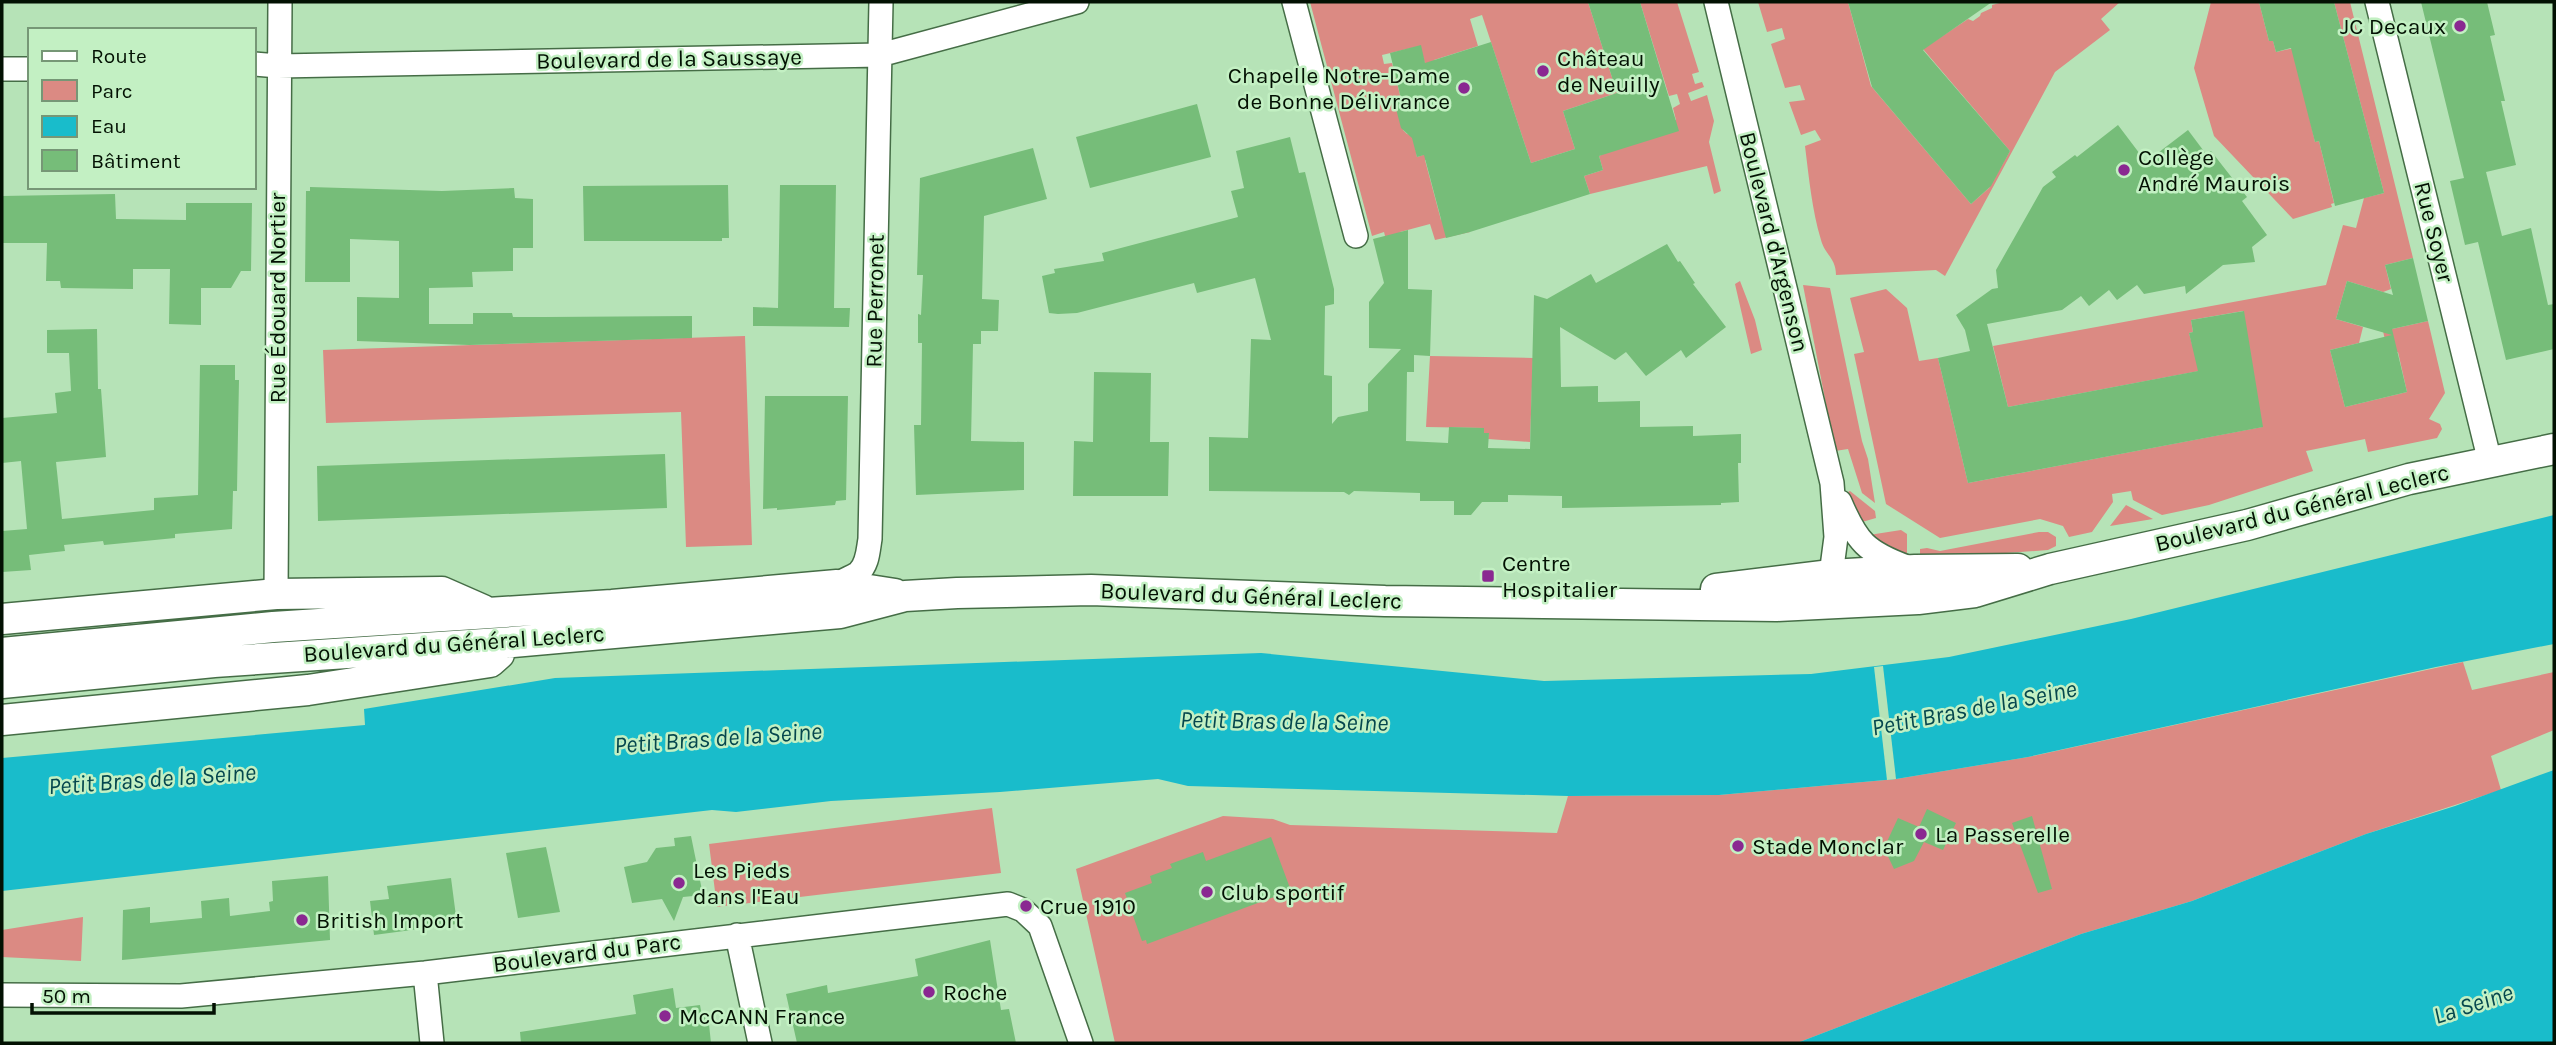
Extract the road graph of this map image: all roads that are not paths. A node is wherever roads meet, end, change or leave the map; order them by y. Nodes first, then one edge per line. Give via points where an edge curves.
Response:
1 (280, 2) edge
2 (881, 2) edge
3 (1077, 2) edge
4 (1294, 2) edge
5 (1716, 2) edge
6 (2378, 2) edge
7 (880, 55) junction
8 (256, 64) edge
9 (278, 66) junction
10 (2, 69) edge
11 (28, 69) edge
12 (1356, 236) dead end
13 (2554, 449) edge
14 (2490, 462) junction
15 (1832, 483) junction
16 (1853, 533) junction
17 (2050, 569) junction
18 (1915, 570) junction
19 (1841, 574) junction
20 (837, 585) junction
21 (276, 594) junction
22 (905, 596) junction
23 (1597, 603) junction
24 (1797, 604) junction
25 (487, 612) junction
26 (2, 619) edge
27 (513, 642) junction
28 (2, 653) edge
29 (2, 683) edge
30 (2, 720) edge
31 (737, 935) junction
32 (425, 973) junction
33 (2, 995) edge
34 (432, 1043) edge
35 (760, 1043) edge
36 (1081, 1043) edge

1 - 9 street, Rue Édouard Nortier
2 - 7 street, Rue Perronet
3 - 7 street, Boulevard de la Saussaye
4 - 12 street
5 - 15 street, Boulevard d'Argenson
6 - 14 street, Rue Soyer
7 - 9 street, Boulevard de la Saussaye
7 - 20 street, Rue Perronet via 870,539 863,568
8 - 9 street, Boulevard de la Saussaye
9 - 21 street, Rue Édouard Nortier
10 - 11 street
13 - 14 main road, Boulevard du Général Leclerc
14 - 17 main road, Boulevard du Général Leclerc
15 - 16 street, Boulevard d'Argenson
15 - 19 street, Boulevard d'Argenson
16 - 18 street, Boulevard d'Argenson via 1880,557
16 - 19 street, Boulevard d'Argenson
17 - 18 main road, Boulevard du Général Leclerc
17 - 24 main road, Boulevard du Général Leclerc via 1975,592
18 - 19 main road, Boulevard du Général Leclerc
19 - 23 main road, Boulevard du Général Leclerc
19 - 24 street via 1836,589
20 - 22 main road, Boulevard du Général Leclerc
20 - 25 main road, Boulevard du Général Leclerc
21 - 25 main road via 442,592
21 - 26 main road
22 - 23 main road, Boulevard du Général Leclerc via 1091,590
22 - 27 main road, Boulevard du Général Leclerc via 840,613
23 - 24 main road, Boulevard du Général Leclerc
25 - 28 main road, Boulevard du Général Leclerc
27 - 29 main road, Boulevard du Général Leclerc via 254,659
27 - 30 main road via 490,662 321,688
31 - 32 street, Boulevard du Parc
31 - 35 street
31 - 36 street, Boulevard du Parc via 1008,904 1023,910 1040,926
32 - 33 street, Boulevard du Parc via 181,996
32 - 34 street

